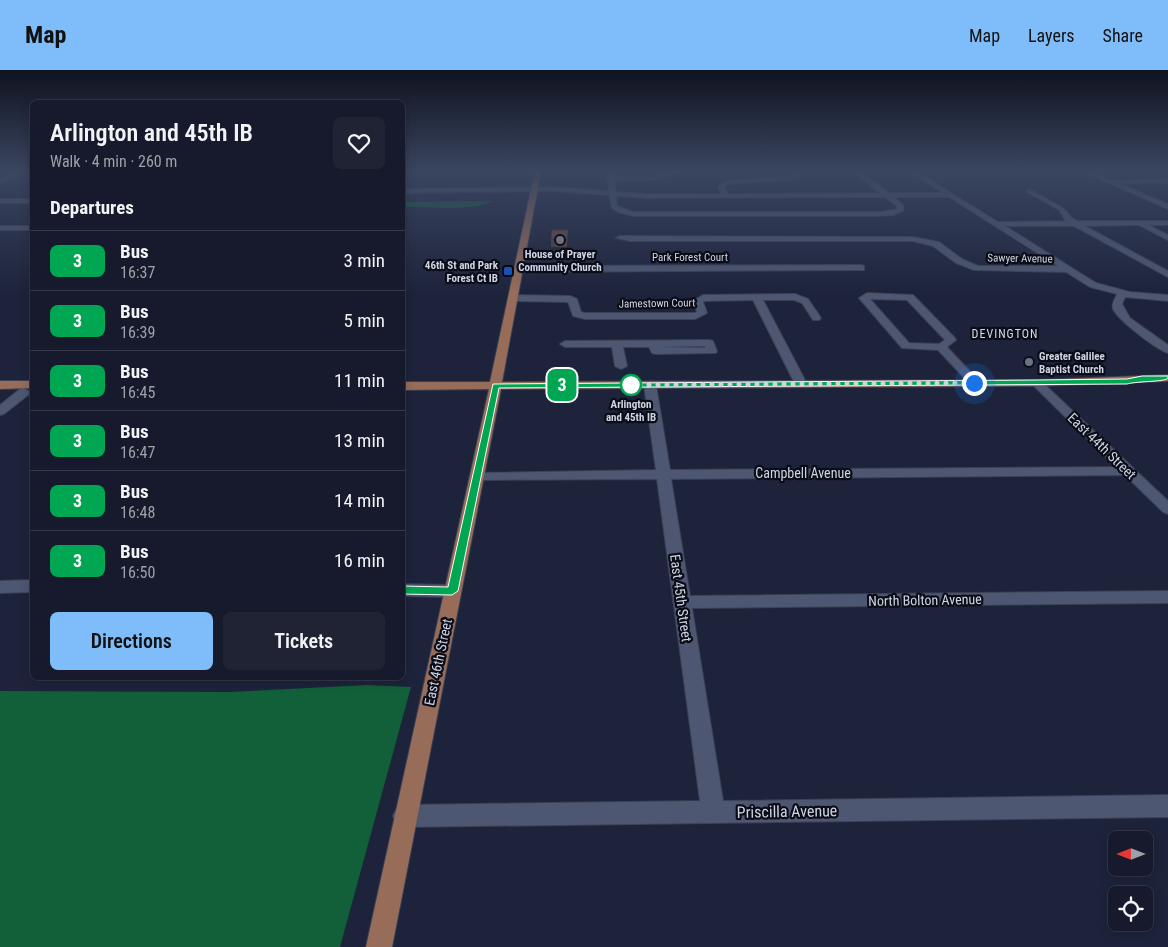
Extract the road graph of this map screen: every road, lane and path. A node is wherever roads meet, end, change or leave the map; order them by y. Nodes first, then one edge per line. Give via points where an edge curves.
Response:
1 (530, 212) edge
2 (628, 212) edge
3 (896, 212) edge
4 (977, 212) edge
5 (1065, 212) edge
6 (684, 215) junction
7 (687, 223) dead end
8 (1138, 223) junction
9 (1168, 223) edge
10 (997, 224) junction
11 (1075, 224) junction
12 (0, 228) edge
13 (30, 228) edge
14 (620, 238) dead end
15 (1168, 238) edge
16 (861, 268) dead end
17 (518, 269) junction
18 (1067, 269) junction
19 (1168, 274) edge
20 (1122, 294) junction
21 (513, 298) junction
22 (757, 298) junction
23 (1168, 298) edge
24 (816, 318) dead end
25 (643, 333) junction
26 (565, 344) dead end
27 (616, 344) junction
28 (941, 347) junction
29 (1168, 350) edge
30 (621, 366) dead end
31 (1168, 378) edge
32 (1127, 381) junction
33 (1037, 382) junction
34 (974, 383) junction
35 (801, 384) junction
36 (0, 385) edge
37 (496, 385) junction
38 (650, 385) junction
39 (405, 386) edge
40 (1168, 386) edge
41 (30, 390) edge
42 (0, 392) edge
43 (0, 411) edge
44 (1129, 471) junction
45 (663, 474) junction
46 (477, 476) junction
47 (1168, 509) edge
48 (30, 586) edge
49 (0, 587) edge
50 (405, 590) edge
51 (452, 591) junction
52 (1168, 597) edge
53 (682, 602) junction
54 (1168, 806) edge
55 (713, 812) junction
56 (405, 816) junction
57 (379, 947) edge

1 - 17 main road, East 46th Street
2 - 6 street
3 - 6 street
4 - 10 street
5 - 11 street via 1066,218
6 - 7 street
8 - 9 street
8 - 11 street
8 - 15 street
10 - 11 street
10 - 18 street
11 - 19 street
12 - 13 street
14 - 18 street, Sawyer Avenue via 692,235 909,238 939,245 972,267 994,270
16 - 17 street, Park Forest Court
17 - 21 main road, East 46th Street
18 - 20 street via 1093,285
20 - 23 street
20 - 29 street via 1117,304 1122,316
21 - 25 street, Jamestown Court via 570,299 574,301 574,312 582,316
21 - 37 main road, East 46th Street
22 - 24 street, Jamestown Court via 800,298
22 - 25 street, Jamestown Court via 700,299 702,313 697,316
22 - 35 street
25 - 27 street
26 - 27 street
27 - 30 street
28 - 28 street via 906,346 864,297 910,297 950,338
28 - 34 street
31 - 32 main road
32 - 33 main road
32 - 40 main road
33 - 34 main road
33 - 44 street, East 44th Street
34 - 35 main road
35 - 38 main road
36 - 41 main road
37 - 38 main road
37 - 39 main road
37 - 46 main road, East 46th Street
38 - 45 street, East 45th Street
41 - 42 main road
41 - 43 street
44 - 45 street, Campbell Avenue
44 - 47 street, East 44th Street
45 - 46 street, Campbell Avenue
45 - 53 street, East 45th Street
46 - 51 main road, East 46th Street
48 - 49 street
50 - 51 street
51 - 56 main road, East 46th Street
52 - 53 street, North Bolton Avenue
53 - 55 street, East 45th Street
54 - 55 street, Priscilla Avenue
55 - 56 street, Priscilla Avenue
56 - 57 main road, East 46th Street

